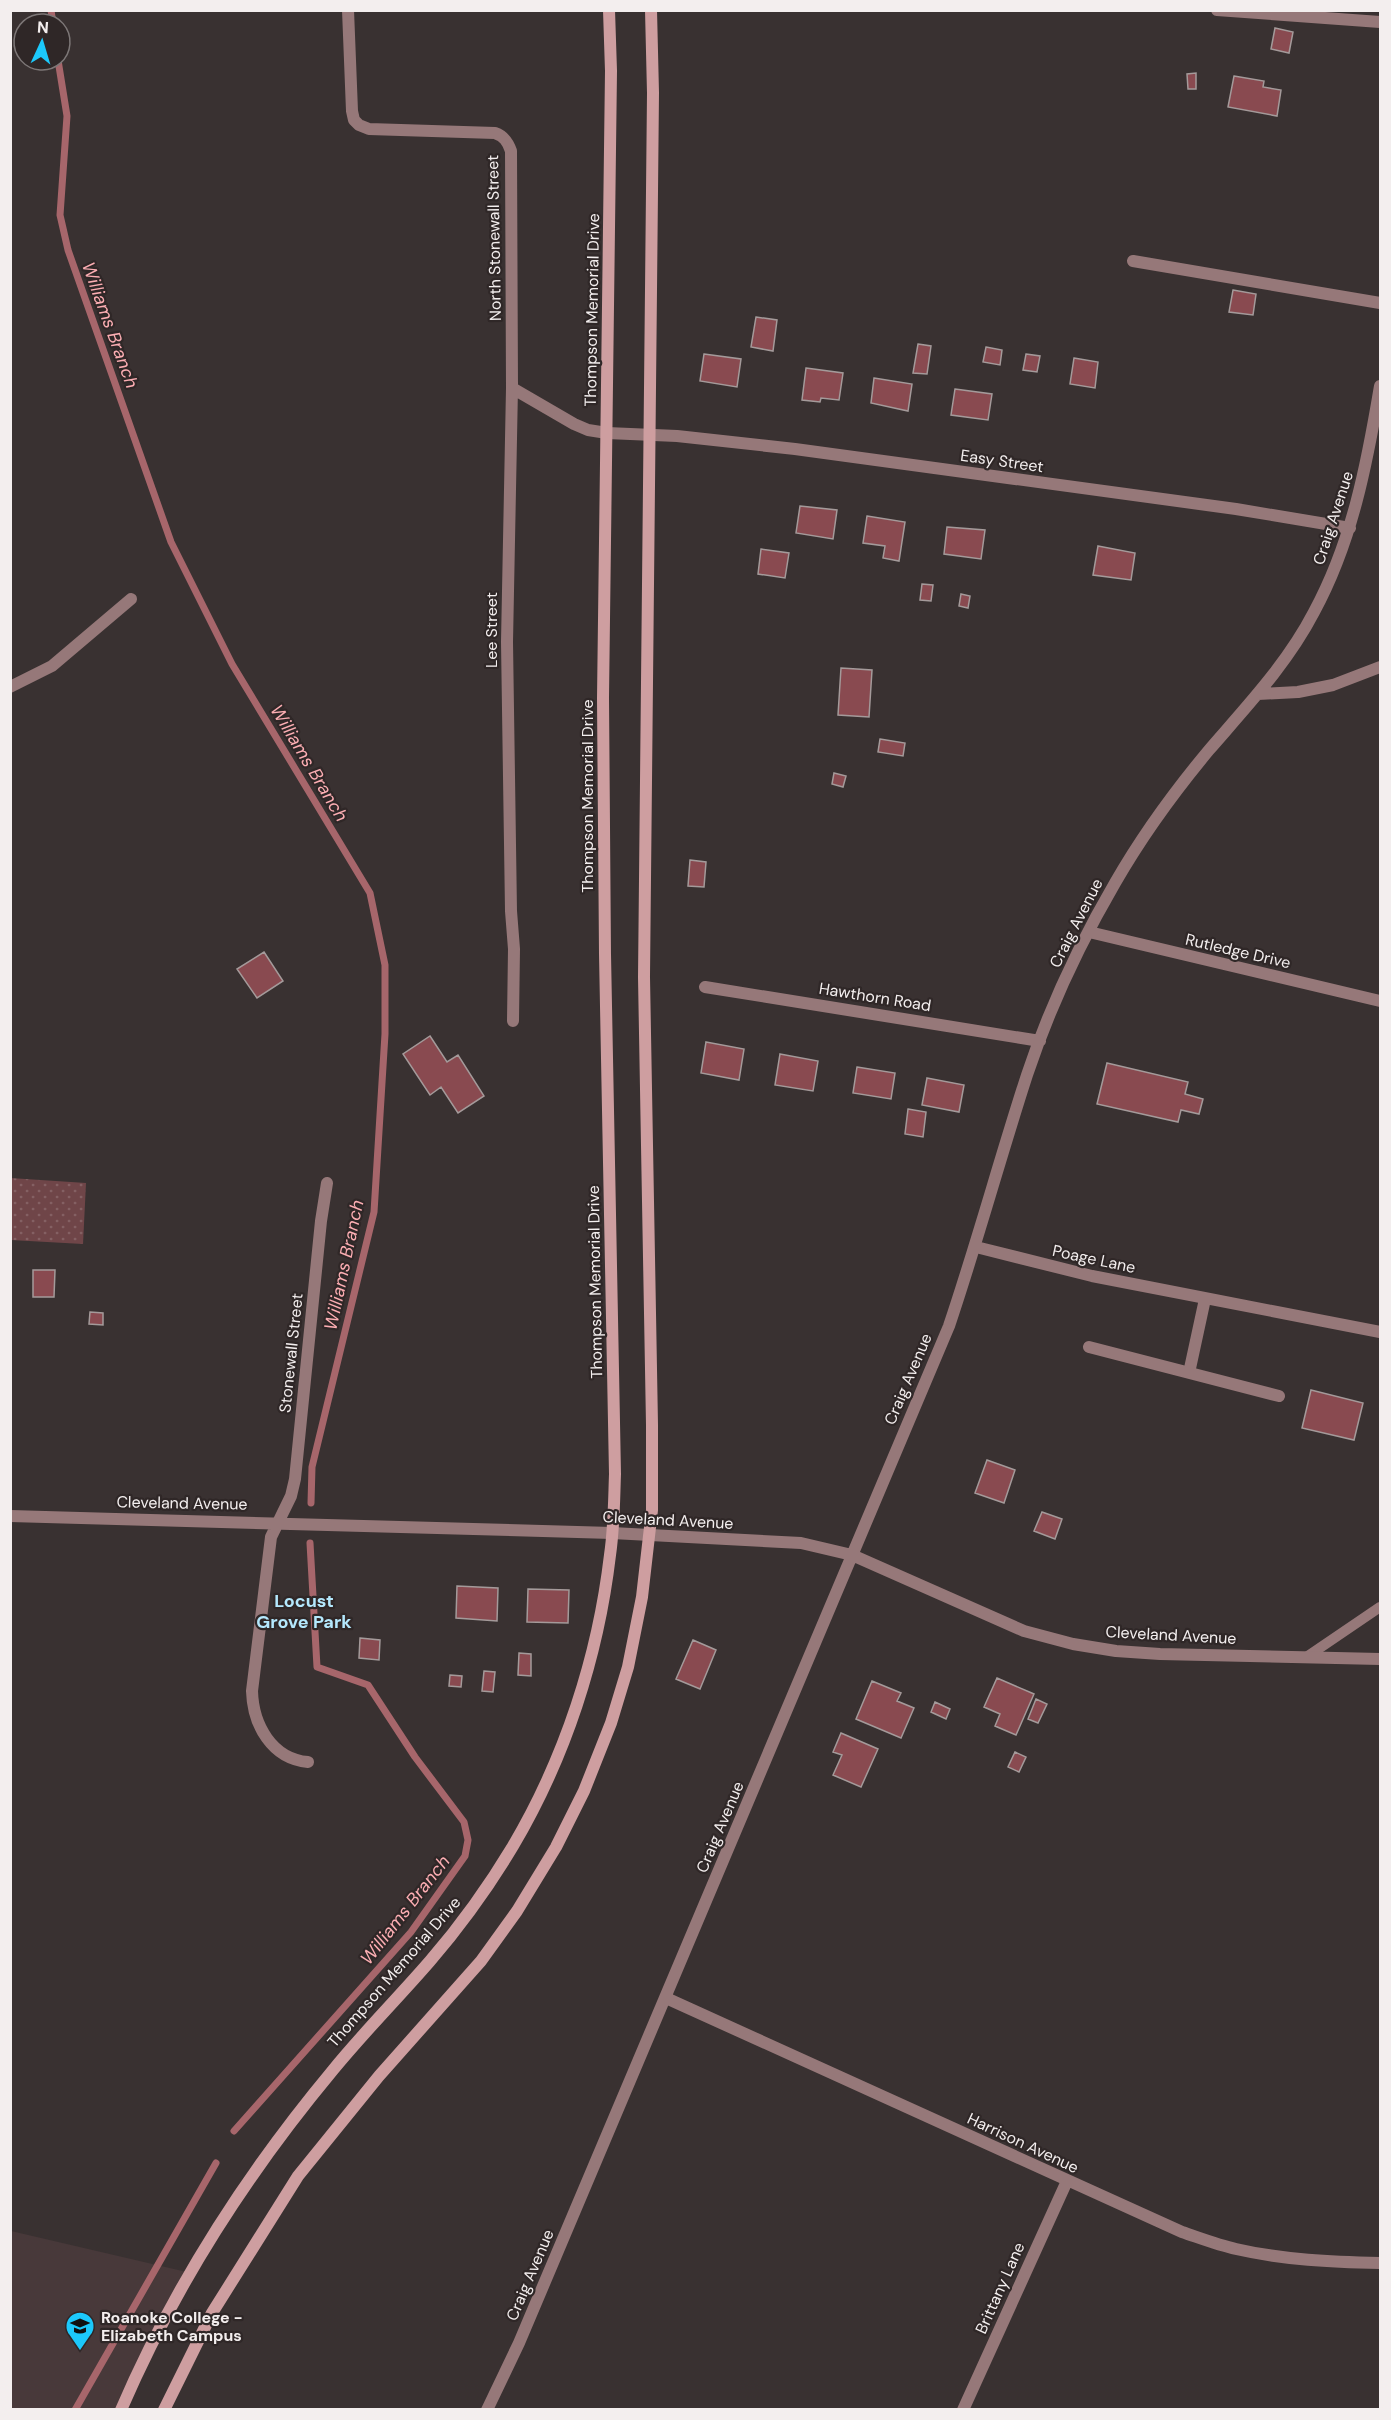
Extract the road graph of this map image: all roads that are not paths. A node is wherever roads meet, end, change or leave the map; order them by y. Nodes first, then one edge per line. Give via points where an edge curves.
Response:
1 (348, 10) edge
2 (609, 10) edge
3 (651, 10) edge
4 (1218, 10) edge
5 (1380, 22) edge
6 (1133, 261) dead end
7 (1380, 303) edge
8 (1380, 386) edge
9 (512, 388) junction
10 (607, 433) junction
11 (649, 435) junction
12 (1350, 528) junction
13 (131, 599) dead end
14 (1380, 667) edge
15 (10, 687) edge
16 (1258, 694) junction
17 (1089, 932) junction
18 (705, 987) dead end
19 (1380, 1001) edge
20 (513, 1021) dead end
21 (1040, 1041) junction
22 (327, 1183) dead end
23 (976, 1247) junction
24 (1205, 1299) junction
25 (1380, 1332) edge
26 (1089, 1347) dead end
27 (1189, 1373) junction
28 (1279, 1396) dead end
29 (10, 1516) edge
30 (277, 1522) junction
31 (612, 1533) junction
32 (650, 1535) junction
33 (852, 1555) junction
34 (1380, 1608) edge
35 (1305, 1658) junction
36 (1380, 1659) edge
37 (308, 1762) dead end
38 (666, 1998) junction
39 (1067, 2181) junction
40 (1380, 2263) edge
41 (122, 2409) edge
42 (164, 2409) edge
43 (487, 2409) edge
44 (963, 2409) edge

1 - 9 street, North Stonewall Street via 352,111 359,125 388,130 495,133 509,144
2 - 10 main road, Thompson Memorial Drive
3 - 11 main road
4 - 5 street
6 - 7 street
8 - 12 street, Craig Avenue via 1366,469
9 - 10 street via 574,424
9 - 20 street, Lee Street via 507,642
10 - 11 street
10 - 31 main road, Thompson Memorial Drive via 603,698 615,1474
11 - 12 street, Easy Street via 807,451
11 - 32 main road via 644,977 652,1425
12 - 16 street, Craig Avenue via 1315,612
13 - 15 street via 52,666
14 - 16 street via 1333,685
16 - 17 street, Craig Avenue via 1162,810 1114,884
17 - 19 street, Rutledge Drive
17 - 21 street, Craig Avenue
18 - 21 street, Hawthorn Road
21 - 23 street, Craig Avenue
22 - 30 street, Stonewall Street via 296,1479
23 - 24 street, Poage Lane
23 - 33 street, Craig Avenue via 949,1326
24 - 25 street, Poage Lane
24 - 27 street
26 - 27 street
27 - 28 street
29 - 30 street, Cleveland Avenue
30 - 31 street, Cleveland Avenue
30 - 37 street, Stonewall Street via 271,1537 253,1707 266,1738 279,1751 296,1761
31 - 32 street, Cleveland Avenue
31 - 41 main road, Thompson Memorial Drive via 601,1615 587,1674 539,1797 513,1846 431,1960 353,2046 274,2144 175,2302
32 - 33 street, Cleveland Avenue via 801,1543
32 - 42 main road via 633,1644 611,1723 556,1847 481,1961 379,2076 298,2176 212,2313
33 - 35 street, Cleveland Avenue via 1024,1630 1073,1644 1116,1651
33 - 38 street, Craig Avenue
34 - 35 lane
35 - 36 street, Cleveland Avenue
38 - 39 street, Harrison Avenue
38 - 43 street, Craig Avenue
39 - 40 street, Harrison Avenue via 1182,2232 1234,2249 1320,2262
39 - 44 street, Brittany Lane

